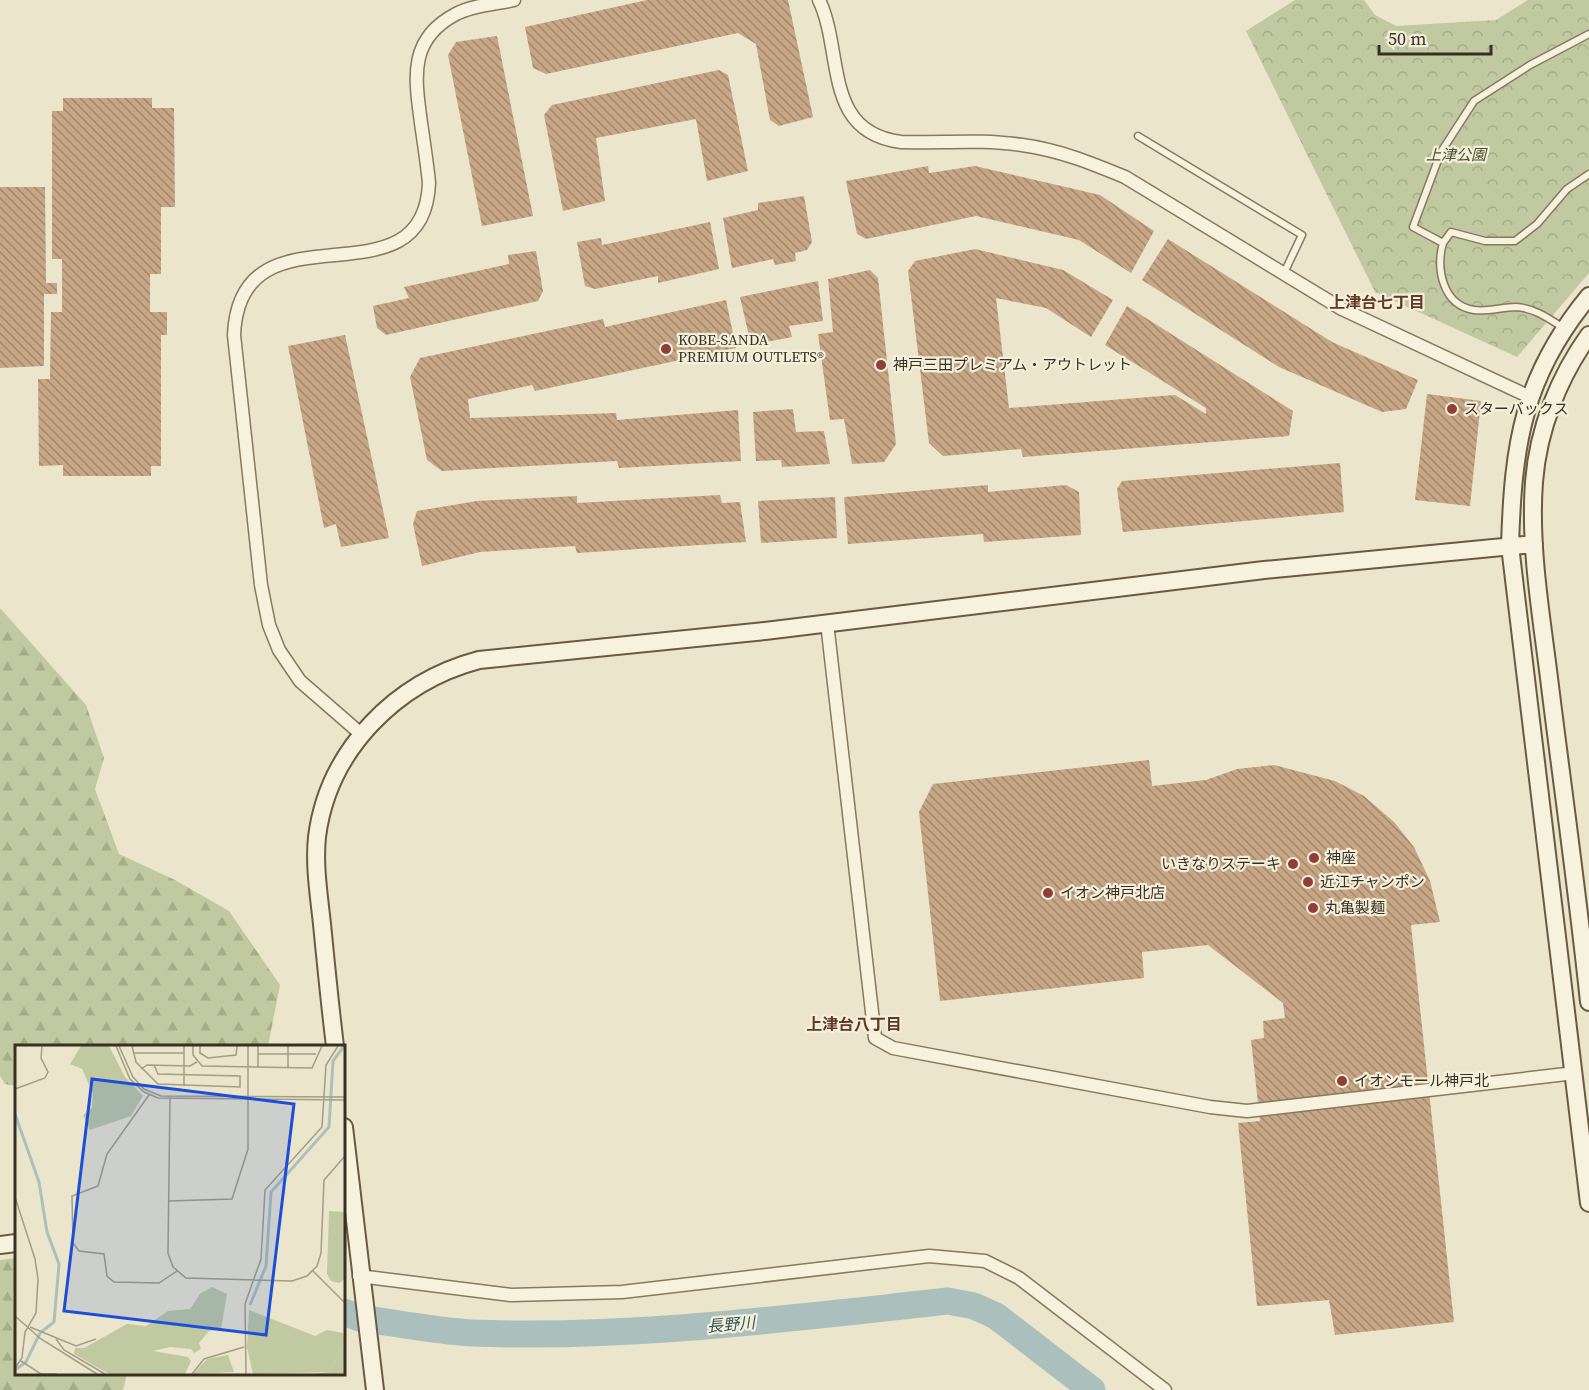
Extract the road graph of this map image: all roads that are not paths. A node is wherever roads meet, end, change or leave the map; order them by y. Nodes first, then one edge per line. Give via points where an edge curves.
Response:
1 (514, 0) edge
2 (819, 0) edge
3 (1589, 34) edge
4 (1138, 136) dead end
5 (1589, 174) edge
6 (1443, 243) junction
7 (1284, 273) junction
8 (1589, 296) edge
9 (1563, 328) junction
10 (1589, 334) edge
11 (1530, 397) junction
12 (1534, 544) junction
13 (1510, 546) junction
14 (827, 623) junction
15 (361, 734) junction
16 (1589, 1002) edge
17 (335, 1045) edge
18 (1582, 1072) edge
19 (345, 1149) edge
20 (1589, 1203) edge
21 (15, 1243) edge
22 (0, 1245) edge
23 (351, 1274) edge
24 (375, 1390) edge
25 (1165, 1390) edge

1 - 15 street via 456,13 424,43 415,84 428,198 416,227 389,246 270,267 249,283 235,317 260,574 269,625 279,650 300,681
2 - 7 street via 846,108 869,132 893,141 1022,145 1076,157 1125,177
3 - 6 lane via 1474,101 1442,152 1413,227
4 - 7 lane via 1302,235
5 - 6 lane via 1567,189 1537,224 1515,241 1485,241 1451,232
6 - 9 lane via 1439,256 1441,280 1451,298 1472,310 1516,307 1537,311
7 - 11 street via 1342,309
8 - 9 street
9 - 11 street
10 - 12 street via 1570,362 1547,418 1534,482
11 - 13 street via 1515,464
12 - 13 street
12 - 16 street
13 - 14 street via 1264,570
13 - 18 street
14 - 15 street via 479,660 440,673 404,694
14 - 18 street via 875,1038 893,1048 1247,1111
15 - 17 street via 323,802 317,840
18 - 20 street
19 - 23 street
21 - 22 street
23 - 24 street
23 - 25 street via 511,1295 611,1293 929,1256 985,1261 1019,1278

